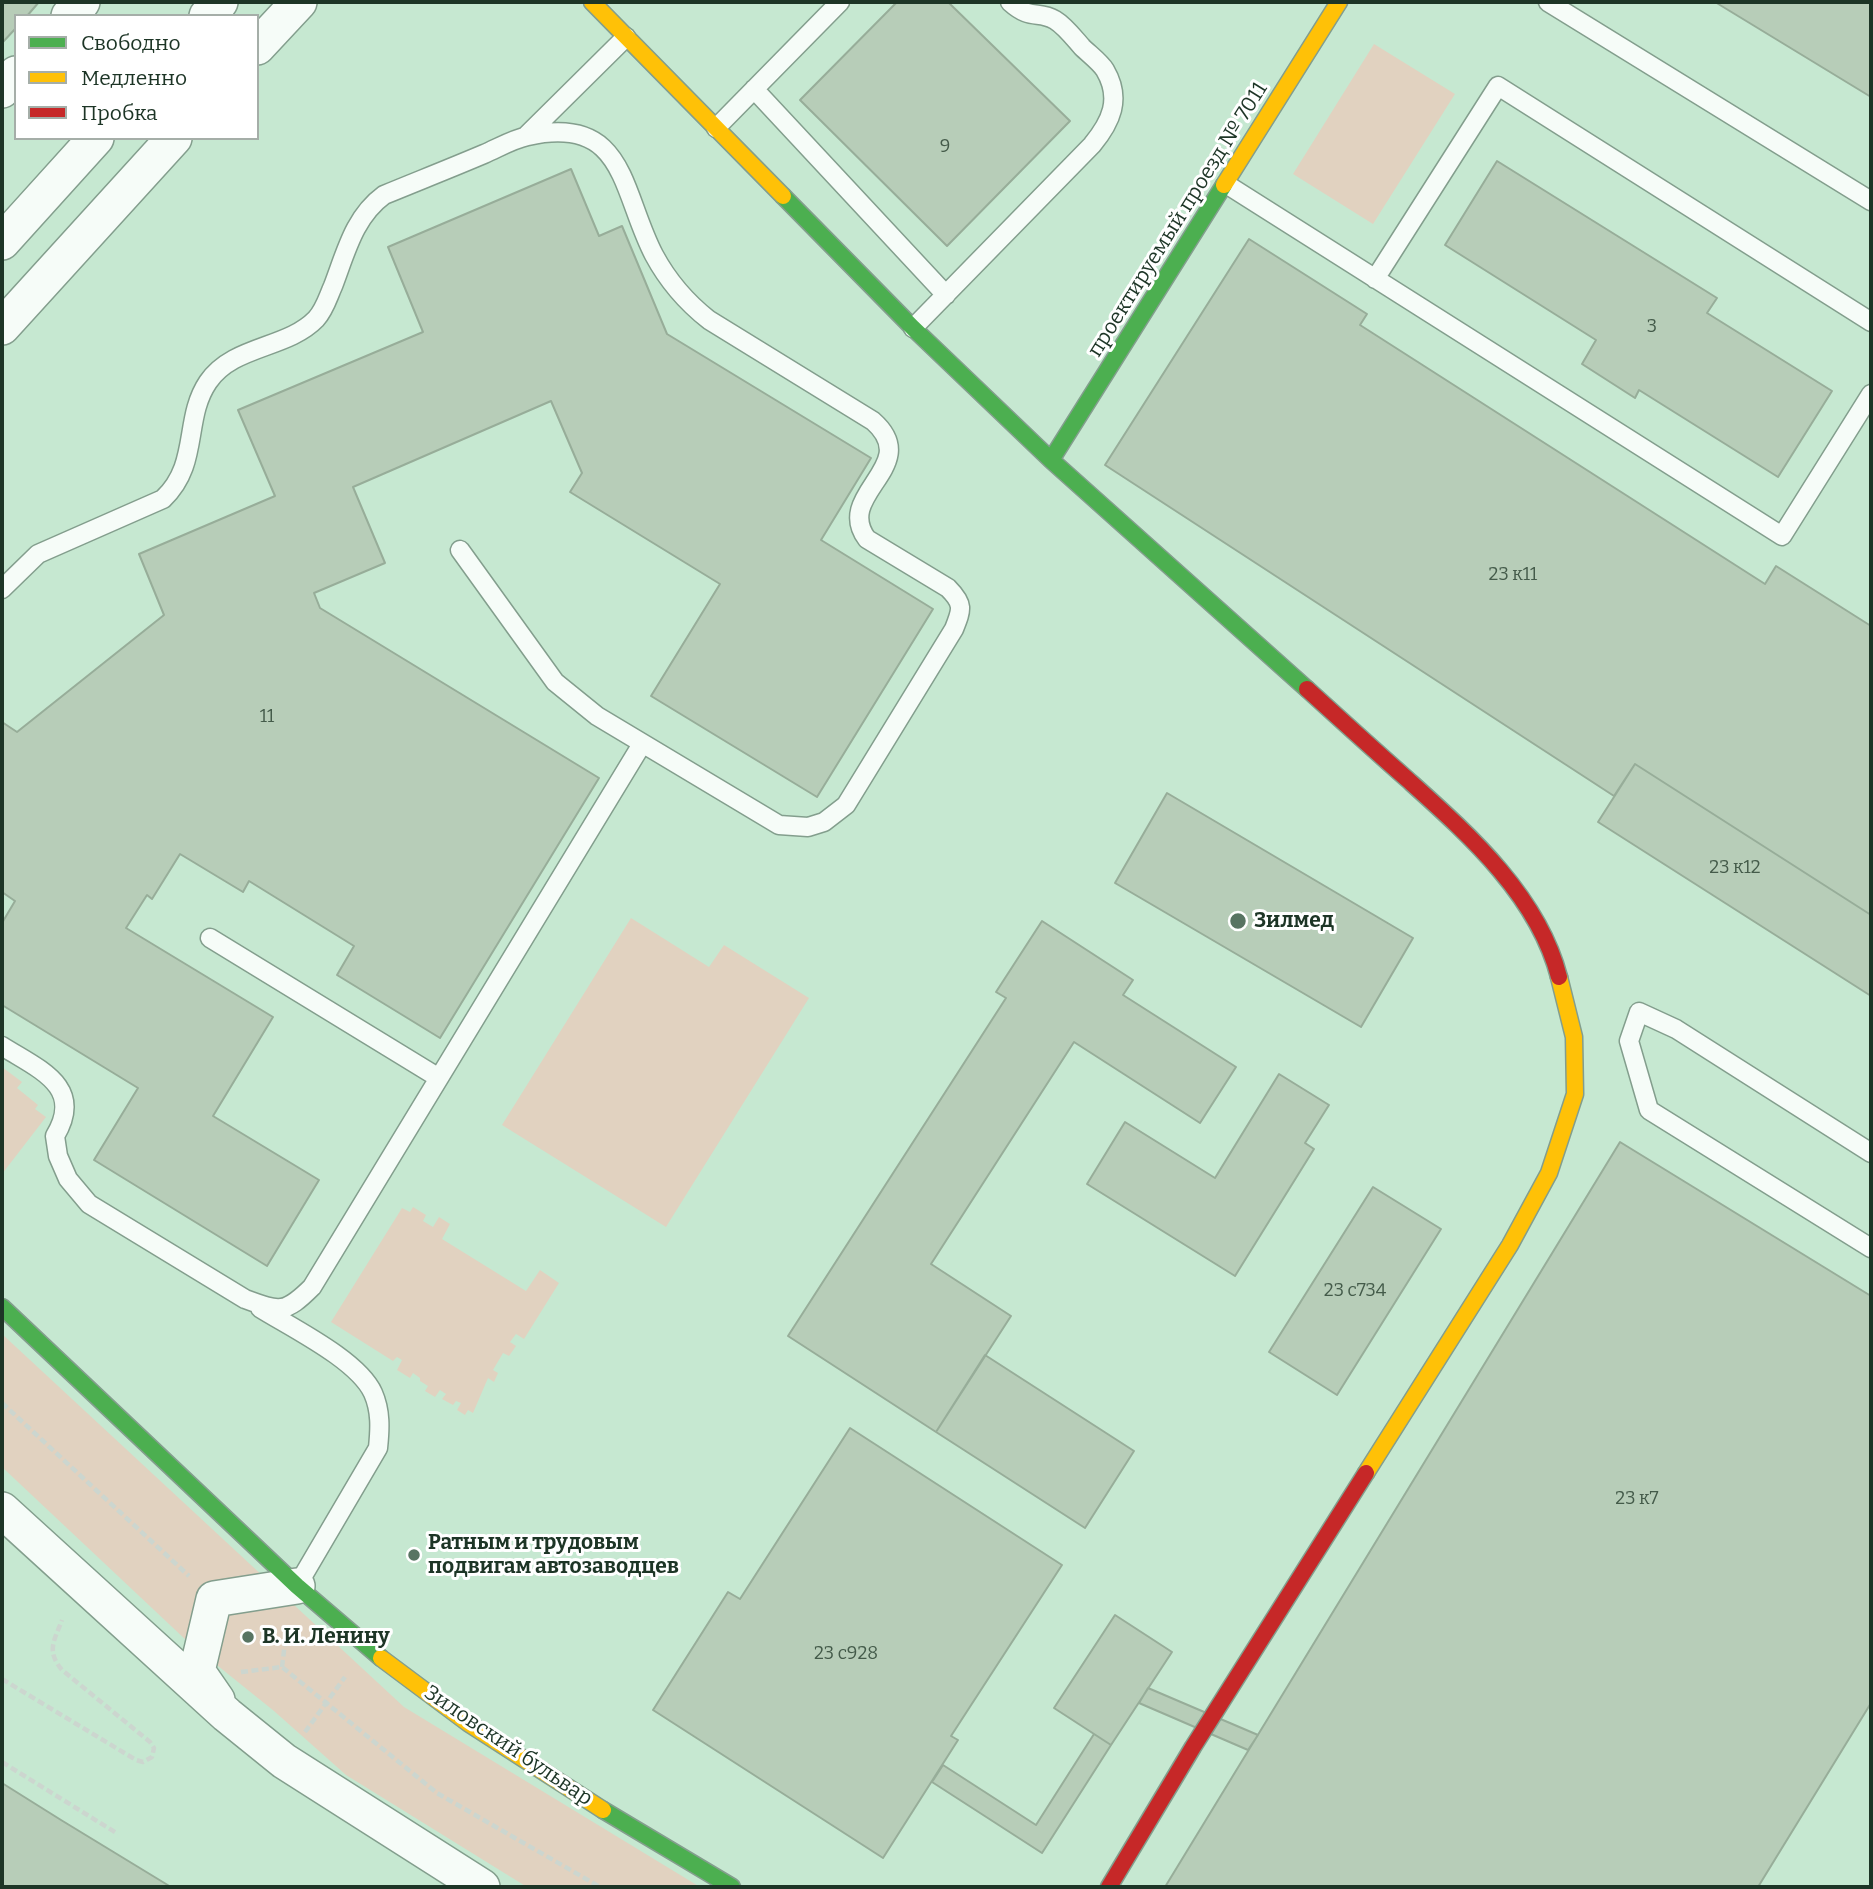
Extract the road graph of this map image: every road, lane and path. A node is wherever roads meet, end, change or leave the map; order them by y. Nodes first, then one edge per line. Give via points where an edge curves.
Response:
1 (299, 2) edge
2 (592, 2) edge
3 (840, 2) edge
4 (1010, 2) edge
5 (1339, 2) edge
6 (1548, 2) edge
7 (626, 37) junction
8 (259, 45) edge
9 (14, 76) edge
10 (754, 89) junction
11 (2, 90) edge
12 (716, 128) junction
13 (526, 136) junction
14 (94, 140) edge
15 (172, 140) edge
16 (1226, 184) junction
17 (1871, 201) edge
18 (2, 242) edge
19 (1375, 279) junction
20 (946, 295) junction
21 (1871, 323) edge
22 (2, 327) edge
23 (913, 328) junction
24 (1871, 394) edge
25 (1051, 460) junction
26 (460, 550) dead end
27 (2, 589) edge
28 (642, 744) junction
29 (210, 938) dead end
30 (2, 1046) edge
31 (439, 1077) junction
32 (1871, 1153) edge
33 (1871, 1248) edge
34 (245, 1299) junction
35 (2, 1307) edge
36 (2, 1403) edge
37 (2, 1510) edge
38 (297, 1586) junction
39 (214, 1599) junction
40 (62, 1620) dead end
41 (366, 1647) junction
42 (232, 1664) dead end
43 (2, 1679) edge
44 (326, 1702) junction
45 (227, 1715) junction
46 (284, 1761) junction
47 (2, 1762) edge
48 (118, 1834) dead end
49 (482, 1887) edge
50 (600, 1887) edge
51 (732, 1887) edge
52 (1109, 1887) edge

1 - 8 street
2 - 7 street
3 - 10 lane
4 - 20 lane via 1029,15 1055,20 1104,69 1113,89 1113,107 1108,126 1092,145
5 - 16 street, проектируемый проезд № 7011
6 - 17 lane
7 - 12 street
7 - 13 lane
9 - 11 street
10 - 12 lane
10 - 20 lane
12 - 23 street
13 - 27 lane via 384,195 372,205 352,234 318,317 306,328 234,359 210,379 201,393 185,465 175,488 163,499 38,554
13 - 28 lane via 564,131 592,140 614,158 653,254 690,305 884,431 890,447 885,466 861,504 859,528 867,539 948,588 961,611 846,805 824,821 808,827 779,825
14 - 18 street
15 - 22 street
16 - 19 lane
16 - 25 street, проектируемый проезд № 7011
19 - 21 lane via 1498,86
19 - 24 lane via 1782,536
20 - 23 lane
23 - 25 street
25 - 52 street via 1466,832 1505,877 1553,953 1574,1037 1575,1094 1549,1173 1510,1245
26 - 28 lane via 555,682
28 - 31 lane
29 - 31 lane
30 - 34 lane via 58,1085 65,1100 65,1120 55,1136 58,1156 68,1179 89,1204
31 - 34 lane via 312,1287 294,1304 273,1310
32 - 33 lane via 1675,1029 1639,1012 1629,1041 1649,1110
34 - 38 lane via 361,1374 373,1394 380,1422 378,1448
35 - 38 street, Зиловский бульвар
36 - 39 path
37 - 45 street
38 - 39 street
38 - 41 street, Зиловский бульвар
39 - 45 street via 197,1671
40 - 43 path via 53,1660 150,1742 152,1757 135,1760
41 - 44 path
41 - 51 street, Зиловский бульвар via 468,1723
42 - 44 path via 242,1673 282,1667
44 - 46 path
44 - 50 path via 437,1793
45 - 46 street
46 - 49 street
47 - 48 path

